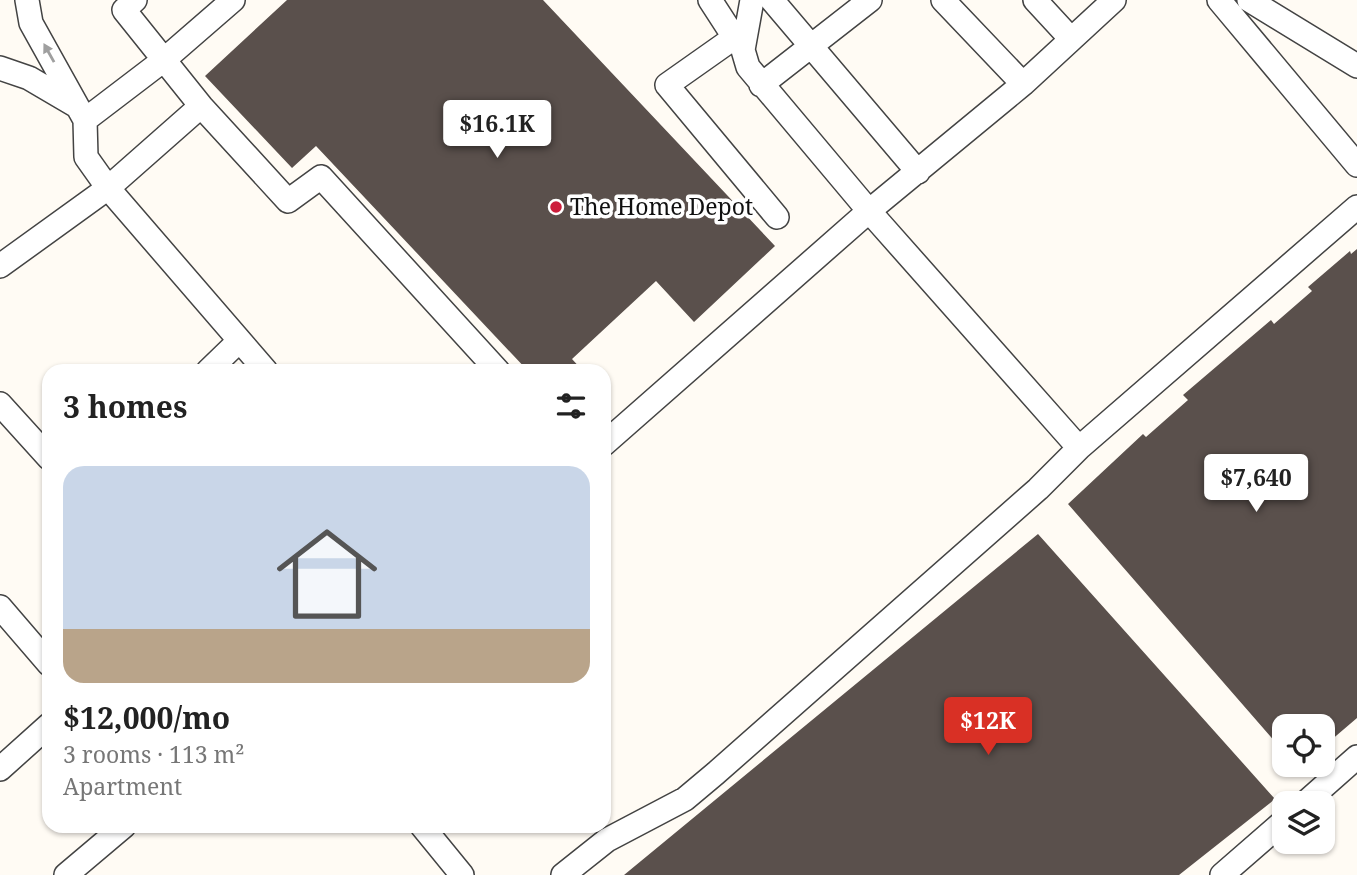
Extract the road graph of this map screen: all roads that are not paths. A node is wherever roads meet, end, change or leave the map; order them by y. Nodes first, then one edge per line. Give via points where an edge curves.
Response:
1 (27, 0) edge
2 (135, 0) edge
3 (233, 0) edge
4 (709, 0) edge
5 (752, 0) edge
6 (772, 0) edge
7 (870, 0) edge
8 (943, 0) edge
9 (1035, 0) edge
10 (1114, 0) edge
11 (1219, 0) edge
12 (1249, 0) edge
13 (740, 33) junction
14 (1072, 39) junction
15 (812, 46) junction
16 (165, 59) junction
17 (1357, 66) edge
18 (0, 68) edge
19 (1023, 84) junction
20 (761, 85) junction
21 (201, 106) junction
22 (80, 113) junction
23 (1357, 165) edge
24 (918, 172) junction
25 (108, 188) junction
26 (1357, 207) edge
27 (869, 211) junction
28 (777, 216) dead end
29 (1, 263) edge
30 (239, 341) junction
31 (215, 364) edge
32 (260, 364) edge
33 (492, 364) edge
34 (0, 404) edge
35 (8, 429) edge
36 (611, 438) edge
37 (1079, 448) junction
38 (42, 452) edge
39 (0, 607) edge
40 (42, 656) edge
41 (42, 730) edge
42 (1357, 757) edge
43 (0, 769) edge
44 (1318, 791) edge
45 (1272, 831) edge
46 (116, 833) edge
47 (428, 833) edge
48 (66, 875) edge
49 (462, 875) edge
50 (563, 875) edge
51 (1222, 875) edge

22 -> 1 lane via 31,23
2 - 16 lane via 124,10
3 - 16 lane
4 - 13 lane
5 - 13 lane
6 - 15 lane
7 - 15 lane
8 - 19 lane
9 - 14 lane
10 - 14 lane
11 - 23 lane
12 - 17 lane
13 - 20 lane via 748,67
13 - 28 lane via 667,85
14 - 19 lane
15 - 20 lane
15 - 24 lane
16 - 21 lane
16 - 22 lane
18 - 22 lane via 29,78
19 - 24 lane
20 - 27 lane
21 - 25 lane
21 - 33 lane via 288,201 321,177
22 - 25 lane via 86,156
24 - 27 lane
25 - 29 lane
25 - 30 lane
26 - 37 lane
27 - 36 lane
27 - 37 lane
30 - 31 lane
30 - 32 lane
34 - 35 lane
35 - 38 lane
37 - 50 lane via 685,799 607,839
39 - 40 lane
41 - 43 lane
42 - 44 lane
45 - 51 lane
46 - 48 lane
47 - 49 lane

